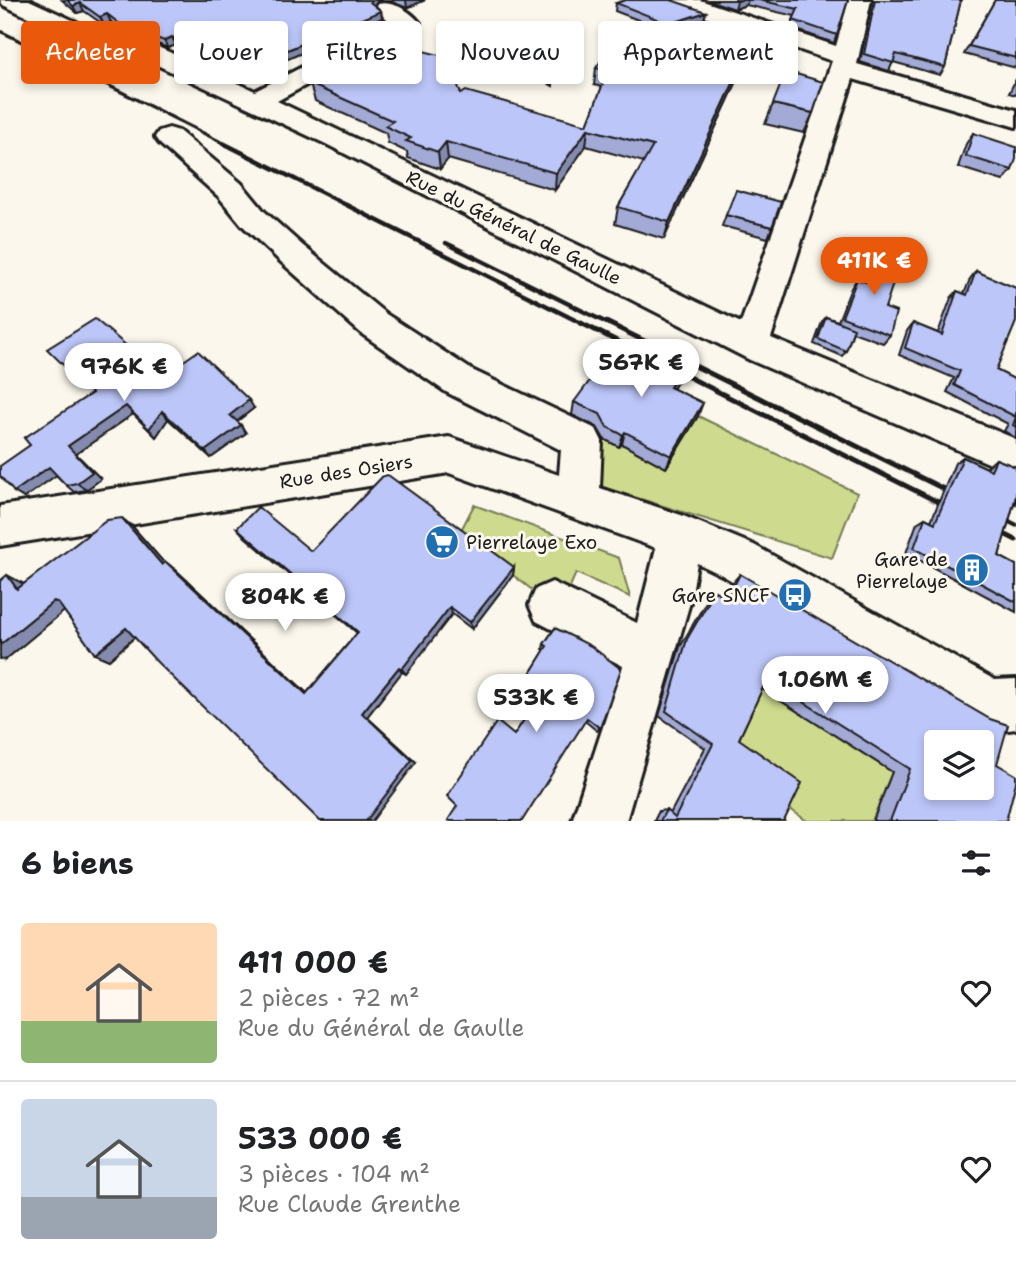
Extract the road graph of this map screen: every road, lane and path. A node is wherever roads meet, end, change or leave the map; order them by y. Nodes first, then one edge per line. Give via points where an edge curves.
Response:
1 (11, 0) edge
2 (678, 0) edge
3 (859, 0) edge
4 (386, 9) dead end
5 (845, 63) junction
6 (256, 101) junction
7 (1016, 119) edge
8 (169, 136) dead end
9 (751, 344) junction
10 (1016, 457) edge
11 (578, 500) junction
12 (0, 526) edge
13 (681, 535) junction
14 (552, 605) dead end
15 (650, 654) junction
16 (1016, 704) edge
17 (599, 821) edge

1 - 6 street, Rue du Général de Gaulle via 102,43 149,52
2 - 5 street
3 - 5 street
4 - 6 street via 408,23 407,29
5 - 7 street
5 - 9 street
6 - 9 street, Rue du Général de Gaulle
8 - 11 street via 291,253 374,324 459,381 582,441
9 - 10 street, Rue du Général de Gaulle
11 - 12 street, Rue des Osiers via 449,455
11 - 13 street, Rue des Osiers
13 - 15 street via 668,599
13 - 16 street, Rue des Osiers via 738,560 989,704
14 - 15 street
15 - 17 street

